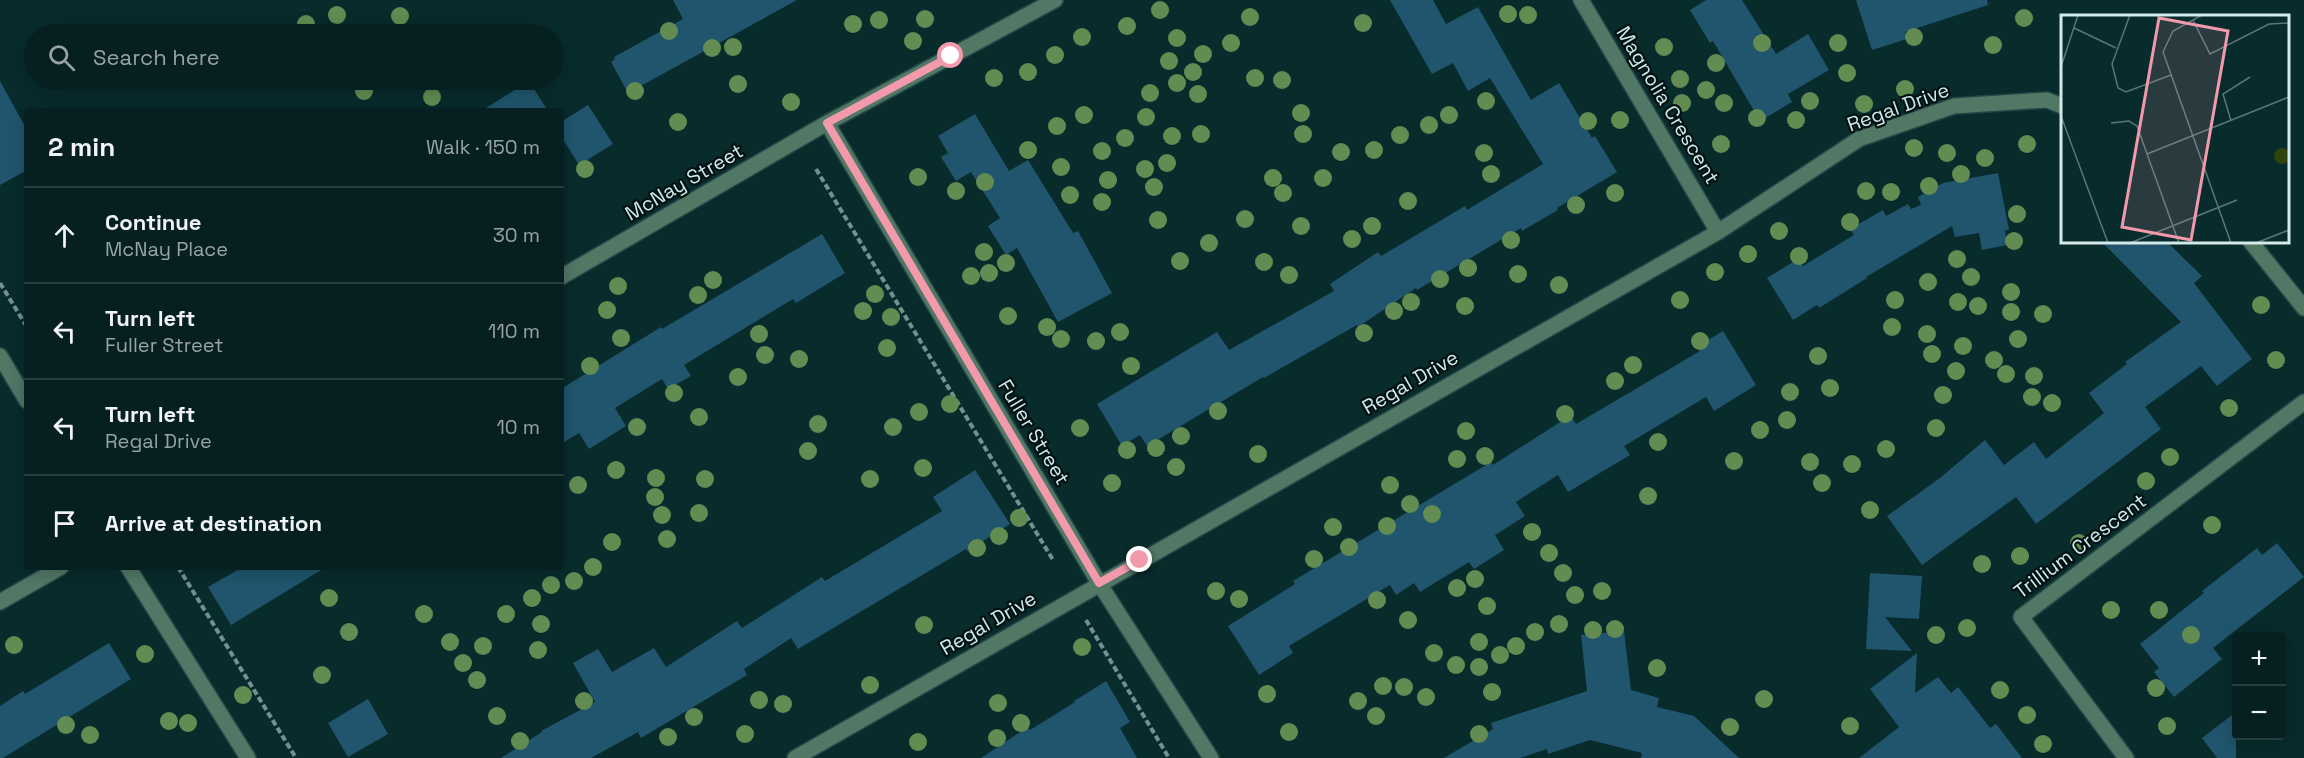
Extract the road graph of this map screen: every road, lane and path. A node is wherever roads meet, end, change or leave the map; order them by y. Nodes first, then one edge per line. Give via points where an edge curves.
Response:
1 (1055, 0) edge
2 (1581, 0) edge
3 (2061, 106) edge
4 (827, 123) junction
5 (816, 169) dead end
6 (1718, 232) junction
7 (2252, 243) edge
8 (564, 275) edge
9 (0, 283) edge
10 (2304, 308) edge
11 (24, 322) edge
12 (0, 356) edge
13 (24, 396) edge
14 (2304, 402) edge
15 (1053, 560) dead end
16 (56, 570) edge
17 (130, 570) edge
18 (180, 570) edge
19 (1099, 583) junction
20 (0, 602) edge
21 (1084, 616) dead end
22 (248, 758) edge
23 (297, 758) edge
24 (795, 758) edge
25 (1169, 758) edge
26 (1210, 758) edge
27 (2126, 758) edge

1 - 4 street, McNay Street
2 - 6 street, Magnolia Crescent
3 - 6 street, Regal Drive via 2047,100 1954,106 1858,139
4 - 8 street, McNay Street
4 - 19 street, Fuller Street
5 - 15 path
6 - 19 street, Regal Drive
7 - 10 street
9 - 11 path
12 - 13 street
14 - 27 street, Trillium Crescent via 2021,617
16 - 20 street
17 - 22 street
18 - 23 path
19 - 24 street, Regal Drive
19 - 26 street, Fuller Street
21 - 25 path

